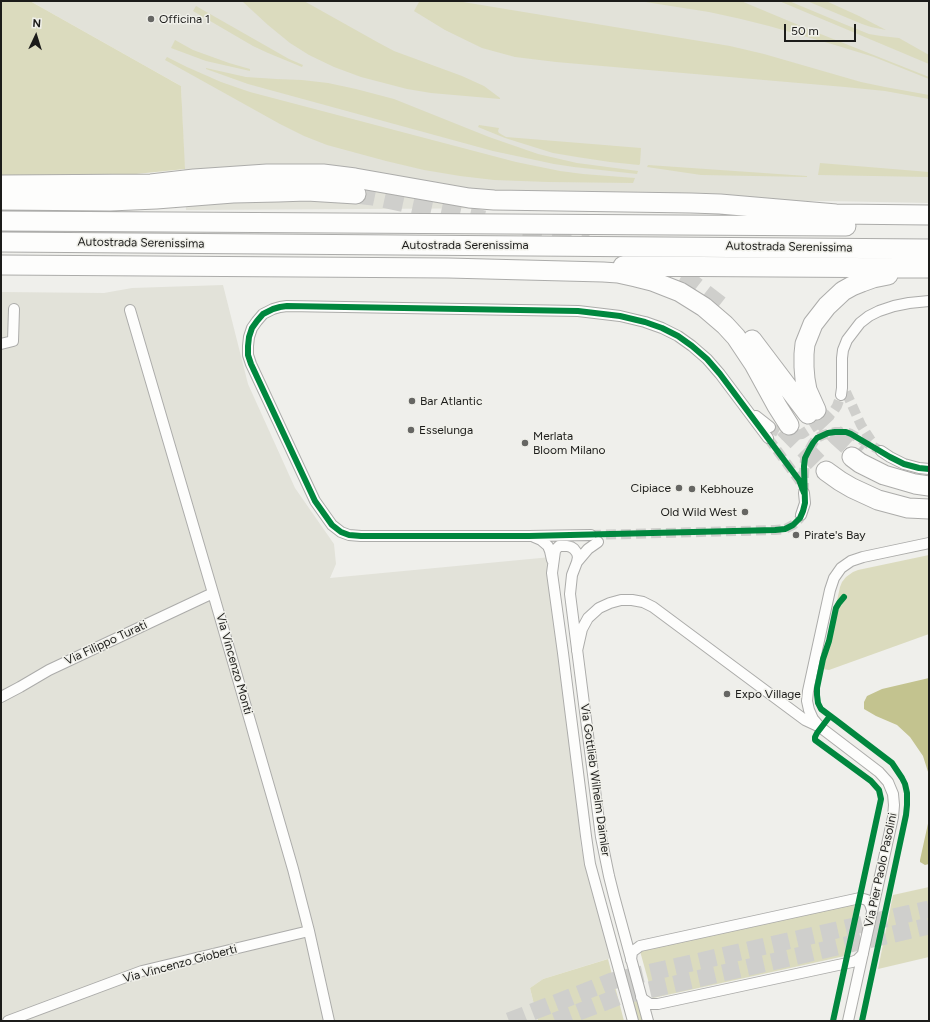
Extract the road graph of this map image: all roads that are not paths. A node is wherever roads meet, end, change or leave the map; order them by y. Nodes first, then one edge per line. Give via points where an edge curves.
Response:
1 (239, 176) junction
2 (1, 184) edge
3 (356, 194) tunnel mouth
4 (1, 195) edge
5 (1, 200) edge
6 (929, 215) edge
7 (1, 221) edge
8 (929, 227) edge
9 (1, 242) edge
10 (929, 249) edge
11 (1, 264) edge
12 (448, 268) junction
13 (929, 268) edge
14 (929, 274) edge
15 (1, 277) edge
16 (929, 301) edge
17 (14, 309) dead end
18 (130, 310) dead end
19 (726, 310) tunnel mouth
20 (1, 344) edge
21 (844, 393) tunnel mouth
22 (744, 406) junction
23 (781, 427) junction
24 (768, 438) tunnel mouth
25 (881, 451) tunnel mouth
26 (855, 456) tunnel mouth
27 (929, 469) edge
28 (826, 471) tunnel mouth
29 (929, 486) edge
30 (804, 493) tunnel mouth
31 (929, 509) edge
32 (801, 515) tunnel mouth
33 (529, 536) junction
34 (929, 543) edge
35 (577, 562) junction
36 (553, 566) junction
37 (213, 593) junction
38 (577, 651) junction
39 (1, 696) edge
40 (820, 727) junction
41 (872, 910) junction
42 (309, 931) junction
43 (862, 954) junction
44 (631, 960) junction
45 (642, 997) junction
46 (8, 1021) edge
47 (329, 1021) edge
48 (633, 1021) edge
49 (648, 1021) edge
50 (848, 1021) edge

1 - 2 highway via 151,184
1 - 4 highway via 198,184 120,192 56,196
1 - 6 highway via 323,174 494,200 720,204 836,214
3 - 5 highway via 307,191 117,201
7 - 8 highway, Autostrada Serenissima
9 - 10 highway, Autostrada Serenissima
11 - 12 highway
12 - 13 highway
12 - 23 highway via 618,273 652,281 680,292 704,307 736,337 777,406
14 - 19 highway via 900,274 873,278 848,289 827,306 813,324 804,354 805,379 812,412
15 - 23 highway via 573,282 631,288 673,302 705,321 740,357
16 - 21 street via 894,306 879,311 860,323 843,350
17 - 20 street via 14,341
18 - 37 street, Via Vincenzo Monti
22 - 23 street
22 - 24 street
22 - 33 street via 720,374 692,346 662,328 620,316 578,311 288,306 273,309 257,321 248,342 251,364 315,501 332,525 341,532 361,536
25 - 27 street via 904,464
26 - 29 highway via 900,480
28 - 31 highway via 852,488 878,500 908,508
30 - 32 street via 805,503
33 - 35 street via 594,538
33 - 36 street via 542,540 548,546
34 - 40 street, Via Pier Paolo Pasolini via 851,561 841,568 834,578 807,700 813,719
35 - 36 street via 577,552 571,546 563,546 555,551
35 - 38 street, Via Gottlieb Wilhelm Daimler via 570,583 570,594
36 - 48 street, Via Gottlieb Wilhelm Daimler via 590,864
37 - 39 street, Via Filippo Turati via 49,670
37 - 42 street, Via Vincenzo Monti
38 - 40 street, Via Pier Paolo Pasolini via 582,629 588,618 599,608 621,600 644,602 805,720
38 - 44 street, Via Gottlieb Wilhelm Daimler via 601,837
40 - 41 street, Via Pier Paolo Pasolini via 879,772 888,782 893,794 893,817
41 - 43 street, Via Pier Paolo Pasolini
41 - 44 street via 867,900 860,898 640,946 632,952
42 - 46 street, Via Vincenzo Gioberti via 142,971
42 - 47 street, Via Vincenzo Monti
43 - 45 street via 852,962 658,1004 650,1004
43 - 50 street, Via Pier Paolo Pasolini
44 - 45 street, Via Gottlieb Wilhelm Daimler
45 - 49 street, Via Gottlieb Wilhelm Daimler

